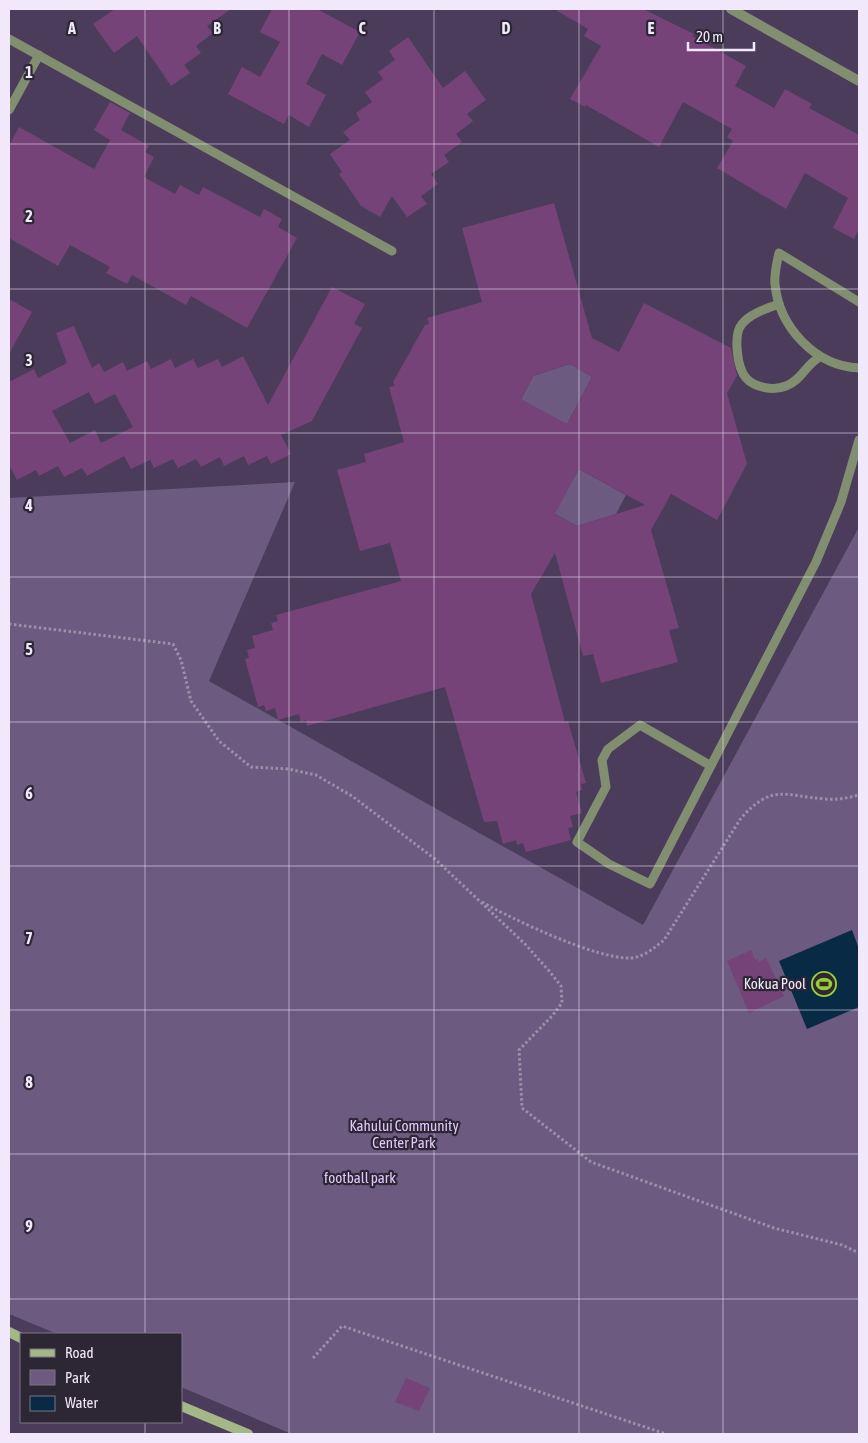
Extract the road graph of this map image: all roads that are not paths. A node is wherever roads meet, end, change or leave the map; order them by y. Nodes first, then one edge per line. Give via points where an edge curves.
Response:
1 (731, 9) edge
2 (9, 39) edge
3 (39, 55) junction
4 (859, 80) edge
5 (9, 110) edge
6 (392, 251) dead end
7 (859, 302) edge
8 (779, 304) junction
9 (820, 357) junction
10 (859, 368) edge
11 (859, 440) edge
12 (711, 766) junction
13 (182, 1406) edge
14 (248, 1434) edge

1 - 4 street
2 - 3 lane
3 - 5 lane
3 - 6 lane
7 - 8 lane via 778,253 774,282
8 - 9 lane via 792,330
8 - 9 lane via 749,316 738,329 737,345 746,378 760,386 786,386 801,376 810,362
9 - 10 lane
11 - 12 lane via 830,533
12 - 12 lane via 640,726 608,749 602,760 606,788 577,842 609,864 650,884
13 - 14 street

